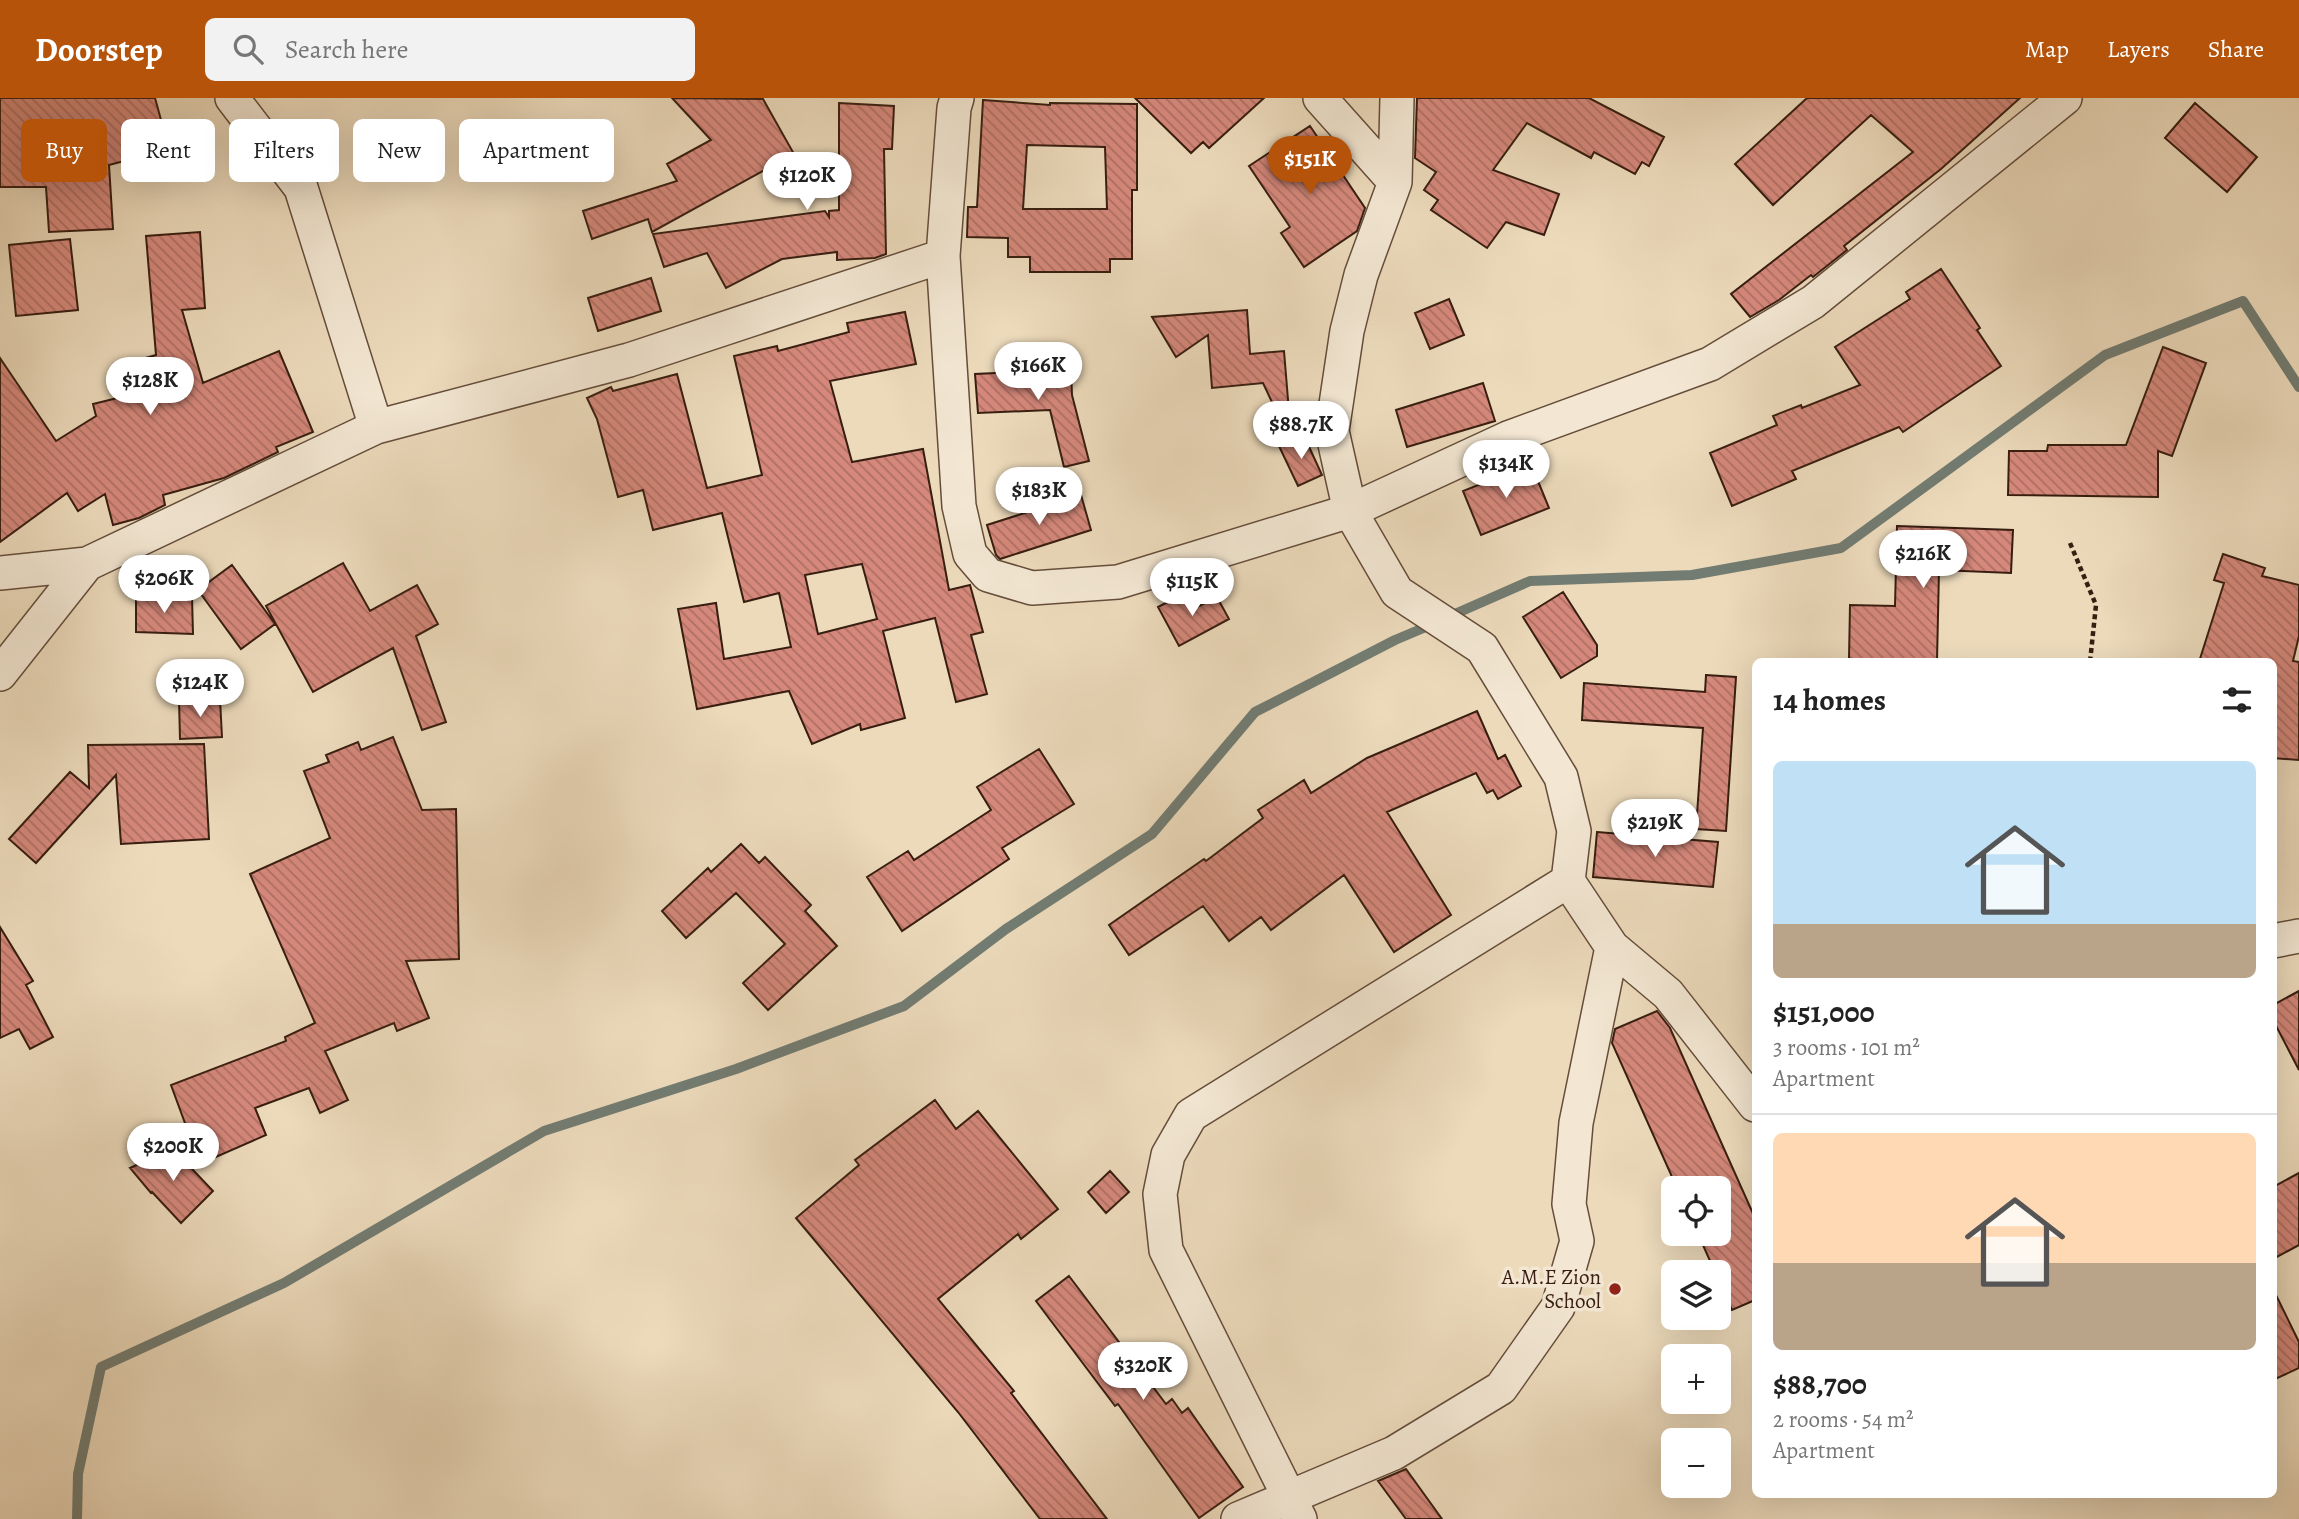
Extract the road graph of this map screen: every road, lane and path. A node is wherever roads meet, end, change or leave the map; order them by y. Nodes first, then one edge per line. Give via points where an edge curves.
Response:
1 (232, 98) edge
2 (957, 98) edge
3 (1320, 98) edge
4 (1397, 98) edge
5 (2065, 98) edge
6 (1395, 182) junction
7 (943, 256) junction
8 (376, 427) junction
9 (1350, 512) junction
10 (2070, 543) dead end
11 (87, 564) junction
12 (0, 573) edge
13 (2090, 658) edge
14 (0, 674) edge
15 (1568, 881) junction
16 (2299, 936) edge
17 (2277, 940) edge
18 (1612, 947) junction
19 (1752, 1101) edge
20 (1294, 1508) edge
21 (1238, 1519) edge

1 - 8 street via 302,188
2 - 7 street
3 - 6 street
4 - 6 street
5 - 9 street via 1813,302 1710,364 1508,438
6 - 9 street via 1361,275 1347,331 1332,431
7 - 8 street via 629,360
7 - 9 street via 959,506 970,554 988,575 1032,588 1118,582
8 - 11 street
9 - 15 street via 1397,592 1482,648 1561,777 1574,831
10 - 13 path via 2096,605
11 - 12 street
11 - 14 street
15 - 18 street
15 - 20 street via 1191,1115 1168,1155 1160,1194 1166,1250
16 - 17 street
18 - 19 street via 1668,994
18 - 20 street via 1576,1123 1569,1204 1577,1241 1558,1307 1501,1388
20 - 21 street

